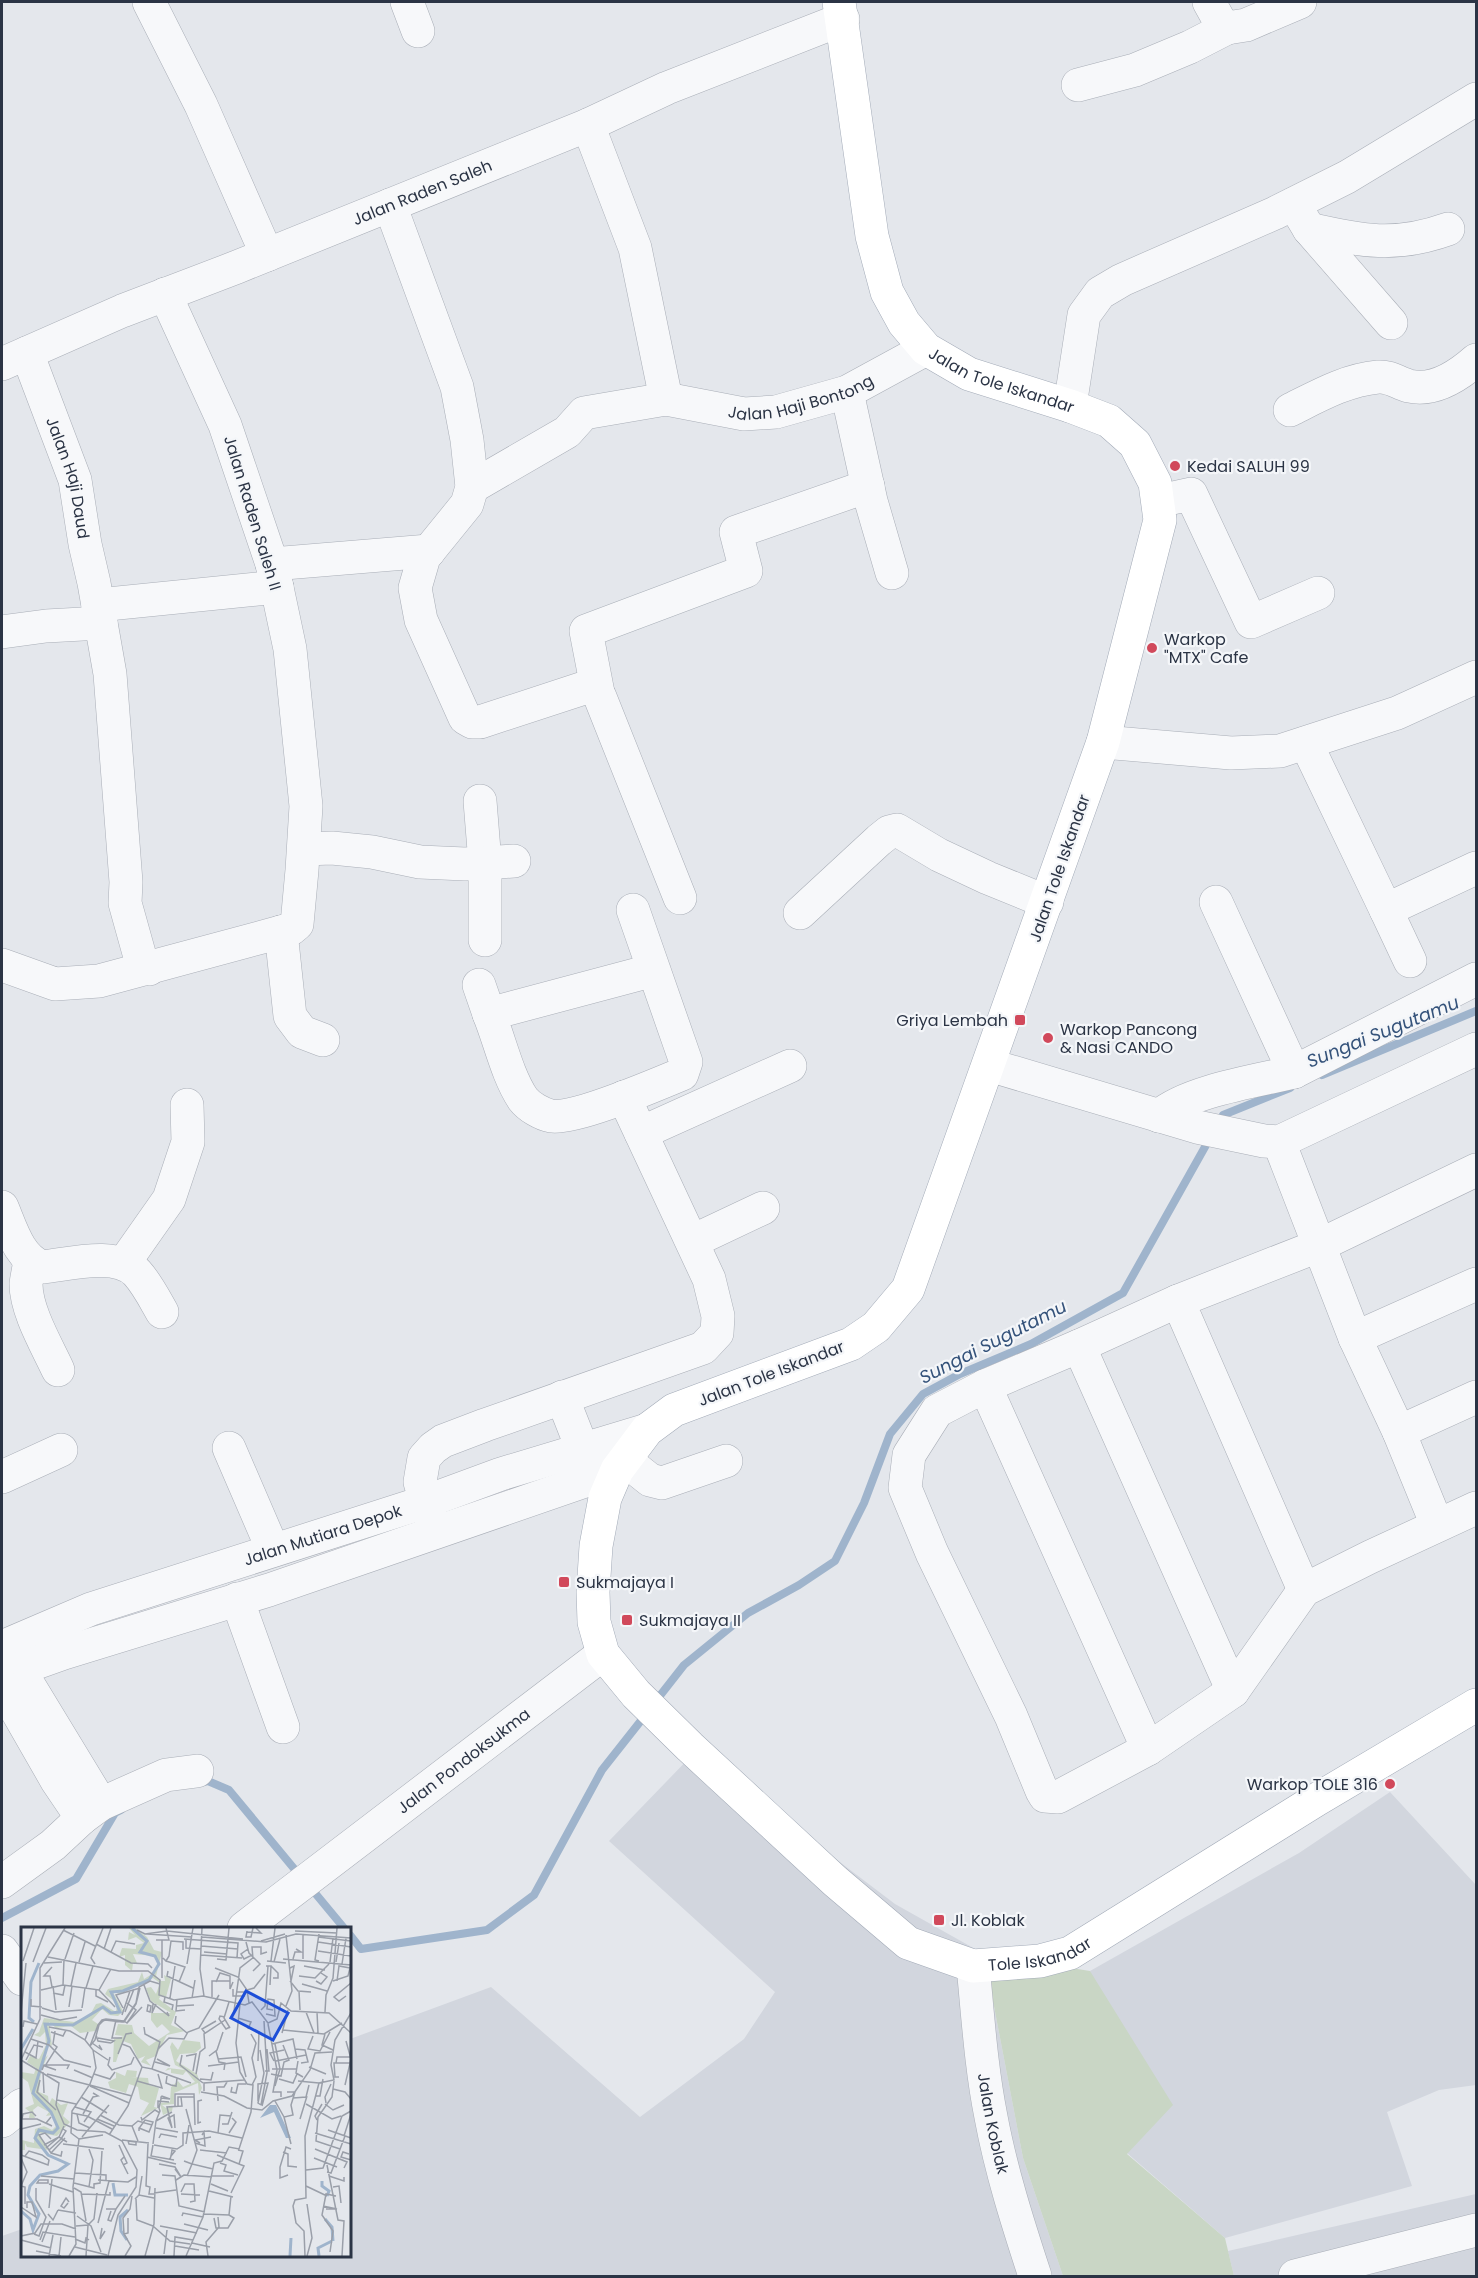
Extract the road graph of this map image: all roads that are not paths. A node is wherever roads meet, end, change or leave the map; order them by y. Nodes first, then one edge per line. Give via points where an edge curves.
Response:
1 (149, 2) edge
2 (1209, 2) edge
3 (1300, 2) edge
4 (841, 10) edge
5 (1227, 28) junction
6 (1078, 85) dead end
7 (1476, 99) edge
8 (588, 125) junction
9 (390, 205) junction
10 (1301, 216) junction
11 (1448, 230) dead end
12 (267, 255) junction
13 (165, 294) junction
14 (1391, 323) dead end
15 (926, 349) junction
16 (14, 358) edge
17 (1476, 360) edge
18 (847, 392) junction
19 (666, 399) junction
20 (1070, 406) junction
21 (1290, 410) dead end
22 (868, 486) junction
23 (472, 487) junction
24 (1159, 501) junction
25 (429, 551) junction
26 (892, 573) dead end
27 (274, 575) junction
28 (1318, 593) dead end
29 (100, 614) junction
30 (2, 632) edge
31 (1476, 677) edge
32 (598, 693) junction
33 (1103, 741) junction
34 (1306, 743) junction
35 (480, 801) dead end
36 (304, 849) junction
37 (499, 862) junction
38 (1476, 868) edge
39 (680, 898) dead end
40 (1047, 902) junction
41 (1216, 902) dead end
42 (633, 910) dead end
43 (1386, 910) junction
44 (800, 913) dead end
45 (289, 928) junction
46 (485, 940) dead end
47 (1410, 961) dead end
48 (2, 965) edge
49 (149, 969) junction
50 (654, 970) junction
51 (1476, 979) edge
52 (323, 1040) dead end
53 (1476, 1049) edge
54 (989, 1065) junction
55 (790, 1066) dead end
56 (1294, 1072) junction
57 (624, 1097) junction
58 (187, 1105) dead end
59 (1159, 1116) junction
60 (641, 1133) junction
61 (1272, 1141) junction
62 (1476, 1170) edge
63 (2, 1207) edge
64 (763, 1208) dead end
65 (693, 1241) junction
66 (1318, 1246) junction
67 (30, 1260) junction
68 (124, 1263) junction
69 (1476, 1284) edge
70 (1178, 1301) junction
71 (162, 1312) dead end
72 (1355, 1338) junction
73 (1079, 1346) junction
74 (58, 1370) dead end
75 (985, 1386) junction
76 (562, 1397) junction
77 (1476, 1397) edge
78 (647, 1430) junction
79 (1400, 1432) junction
80 (229, 1448) dead end
81 (582, 1448) junction
82 (62, 1450) dead end
83 (726, 1461) dead end
84 (621, 1465) junction
85 (2, 1477) edge
86 (1476, 1508) edge
87 (430, 1517) junction
88 (1437, 1525) junction
89 (273, 1550) junction
90 (1304, 1590) junction
91 (237, 1599) junction
92 (603, 1654) junction
93 (5, 1659) edge
94 (1233, 1691) junction
95 (636, 1694) joint
96 (1476, 1705) edge
97 (283, 1727) dead end
98 (1148, 1749) junction
99 (197, 1772) dead end
100 (91, 1811) junction
101 (2, 1882) edge
102 (247, 1927) edge
103 (2, 1951) edge
104 (974, 1966) junction
105 (21, 1978) edge
106 (21, 2106) edge
107 (2, 2121) edge
108 (1476, 2230) edge
109 (1035, 2277) edge
110 (1296, 2277) edge

1 - 12 street via 201,105
2 - 5 street
3 - 5 street via 1246,25
4 - 8 street, Jalan Raden Saleh
4 - 15 main road, Jalan Tole Iskandar via 872,237 887,292 904,323
5 - 6 street via 1135,70
7 - 10 street via 1347,177
8 - 9 street, Jalan Raden Saleh
8 - 19 street via 635,248
9 - 12 street, Jalan Raden Saleh
9 - 23 street via 458,387
10 - 11 street via 1354,239 1392,242
10 - 14 street
10 - 20 street via 1122,280 1100,293 1084,315
12 - 13 street, Jalan Raden Saleh
13 - 16 street, Jalan Raden Saleh
13 - 27 street, Jalan Raden Saleh II via 225,425
15 - 18 street, Jalan Haji Bontong
15 - 20 main road, Jalan Tole Iskandar via 969,374
16 - 29 street, Jalan Haji Daud via 75,480
17 - 21 street via 1442,383 1414,387 1389,377 1377,377 1334,388
18 - 19 street, Jalan Haji Bontong via 776,412 744,414
18 - 22 street
19 - 23 street via 584,413 567,432
20 - 24 main road, Jalan Tole Iskandar via 1109,421 1135,444 1155,483
22 - 26 street
22 - 32 street via 736,532 746,571 586,631
23 - 25 street via 467,504
24 - 28 street via 1191,494 1251,622
24 - 33 main road, Jalan Tole Iskandar via 1160,520
25 - 27 street
25 - 32 street via 415,588 421,620 465,718 480,722 587,687
27 - 29 street
27 - 36 street, Jalan Raden Saleh II via 291,660 306,806
29 - 30 street
29 - 49 street, Jalan Haji Daud via 110,674 126,882 124,903 142,964
31 - 34 street via 1397,713
32 - 39 street
33 - 34 street via 1231,753 1280,751
33 - 40 main road, Jalan Tole Iskandar
34 - 43 street
35 - 37 street
36 - 37 street via 372,852 420,862
36 - 45 street, Jalan Raden Saleh II
37 - 46 street
38 - 43 street
40 - 44 street via 939,855 897,830 879,840
40 - 54 main road, Jalan Tole Iskandar
41 - 56 street
42 - 50 street
43 - 47 street
45 - 49 street
45 - 52 street, Jalan Raden Saleh II via 290,1016 302,1032
48 - 49 street via 55,984 99,981
50 - 57 street via 686,1062 682,1074
50 - 57 street via 484,999 513,1078 531,1107 551,1116 573,1114
51 - 56 street
53 - 61 street
54 - 59 street
54 - 78 main road, Jalan Tole Iskandar via 908,1289 876,1327 851,1344 674,1410
55 - 60 street
56 - 59 street via 1208,1093 1168,1108
57 - 60 street
58 - 68 street via 188,1142 169,1199
59 - 61 street
60 - 65 street
61 - 66 street
62 - 66 street
63 - 67 street via 16,1240
64 - 65 street
65 - 76 street via 709,1279 718,1316 717,1333 703,1348
66 - 70 street
66 - 72 street
67 - 68 street via 43,1267 111,1260
67 - 74 street via 28,1298
68 - 71 street via 147,1286
69 - 72 street
70 - 73 street
70 - 90 street
72 - 79 street
73 - 75 street
73 - 94 street
75 - 98 street
75 - 98 street via 937,1411 909,1455 905,1488 932,1552 1045,1796 1058,1797
76 - 81 street
76 - 87 street via 433,1448 424,1458 420,1482
77 - 79 street
78 - 81 street, Jalan Mutiara Depok
78 - 84 main road, Jalan Tole Iskandar
79 - 88 street
80 - 89 street
81 - 87 street, Jalan Mutiara Depok via 501,1474
82 - 85 street
83 - 84 street via 662,1483
84 - 87 street, Jalan Mutiara Depok
84 - 92 main road, Jalan Tole Iskandar via 605,1498 596,1546 594,1622
86 - 88 street
87 - 89 street, Jalan Mutiara Depok
87 - 91 street, Jalan Mutiara Depok via 269,1590
88 - 90 street
89 - 93 street, Jalan Mutiara Depok via 91,1609
90 - 94 street
91 - 93 street, Jalan Mutiara Depok via 122,1634
91 - 97 street
92 - 95 main road, Jalan Tole Iskandar
92 - 102 street, Jalan Pondoksukma
93 - 100 street via 57,1781
94 - 98 street
95 - 104 main road, Tole Iskandar via 835,1881 908,1943
96 - 104 main road, Tole Iskandar via 1070,1953 1040,1961
99 - 100 street via 166,1775
100 - 101 street
103 - 105 street
104 - 109 street, Jalan Koblak via 991,2118 1008,2192
106 - 107 street
108 - 110 street

